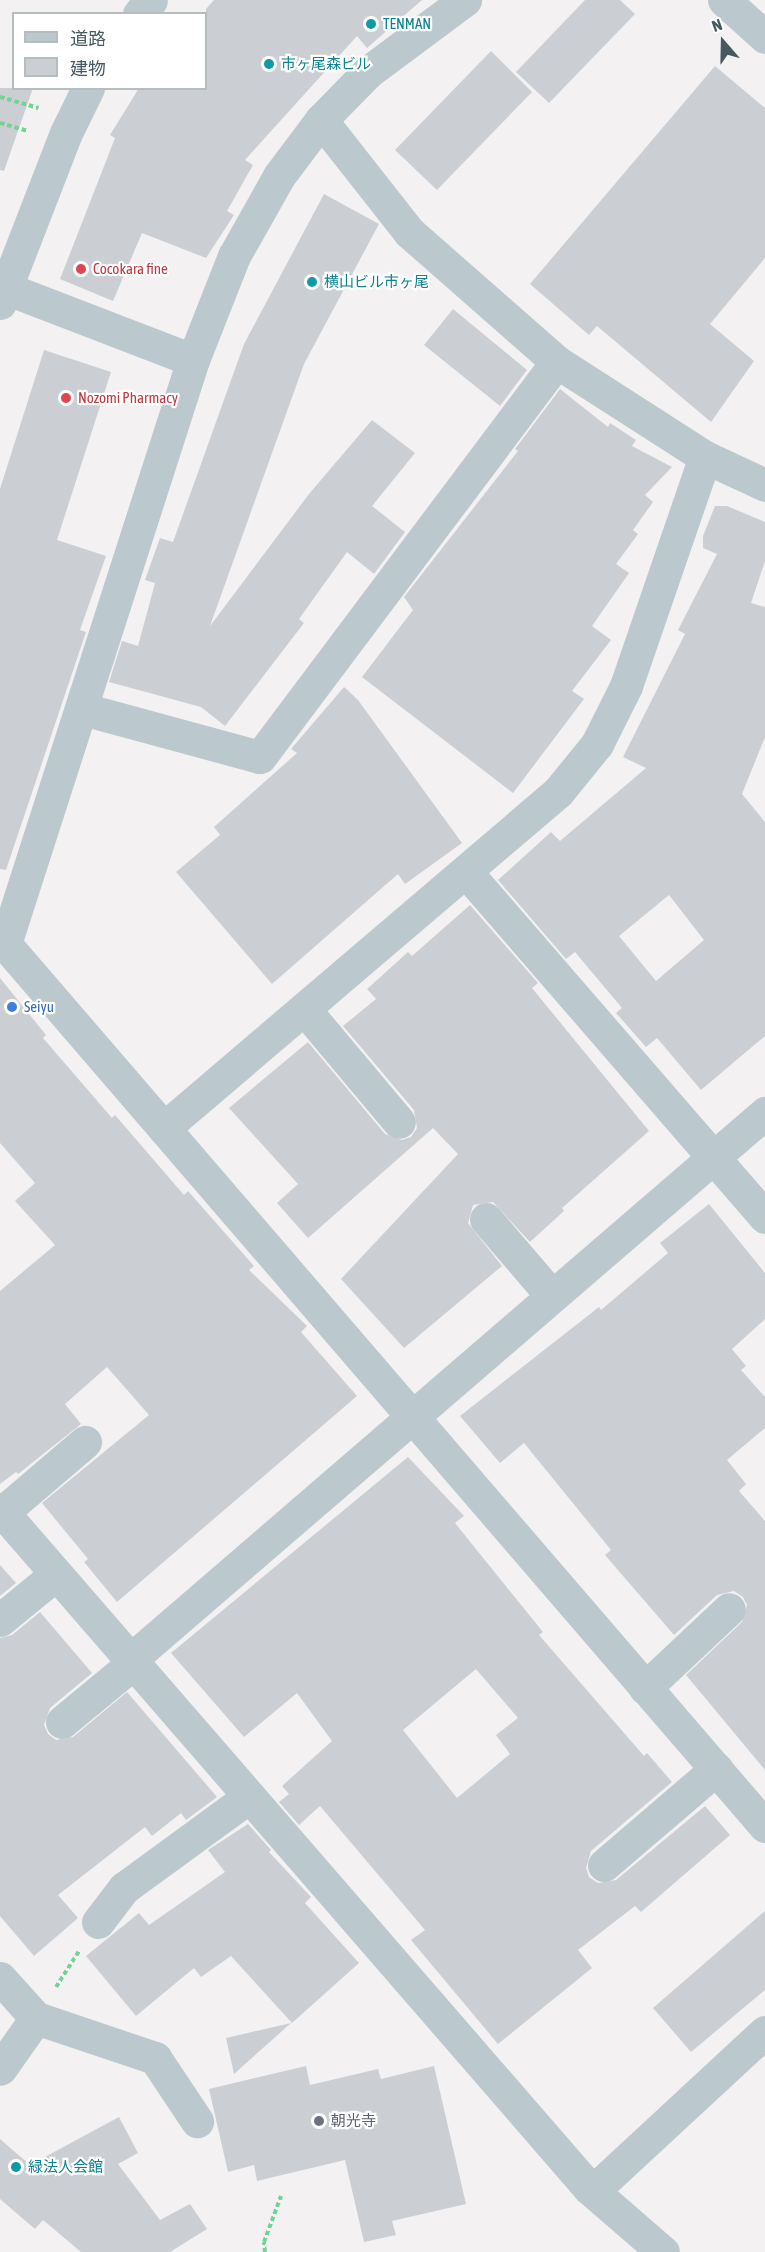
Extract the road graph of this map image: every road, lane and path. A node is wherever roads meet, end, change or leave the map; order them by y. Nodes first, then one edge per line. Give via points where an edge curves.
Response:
1 (151, 0) edge
2 (465, 0) edge
3 (724, 0) edge
4 (142, 12) edge
5 (765, 37) edge
6 (87, 90) edge
7 (0, 97) edge
8 (28, 105) dead end
9 (321, 120) junction
10 (0, 123) edge
11 (19, 129) dead end
12 (3, 296) edge
13 (193, 360) junction
14 (557, 362) junction
15 (705, 457) junction
16 (765, 485) edge
17 (83, 708) junction
18 (467, 873) junction
19 (3, 941) edge
20 (304, 1010) junction
21 (765, 1113) edge
22 (399, 1122) dead end
23 (164, 1128) junction
24 (714, 1158) junction
25 (765, 1217) edge
26 (486, 1220) dead end
27 (552, 1296) junction
28 (412, 1417) junction
29 (85, 1442) dead end
30 (2, 1511) edge
31 (55, 1575) junction
32 (729, 1609) dead end
33 (0, 1620) edge
34 (130, 1662) junction
35 (645, 1688) junction
36 (62, 1722) dead end
37 (716, 1769) junction
38 (249, 1797) junction
39 (765, 1826) edge
40 (604, 1865) dead end
41 (98, 1922) joint
42 (0, 1978) edge
43 (36, 2018) junction
44 (765, 2032) edge
45 (0, 2069) edge
46 (197, 2121) dead end
47 (593, 2192) junction
48 (281, 2196) dead end
49 (265, 2252) edge
50 (663, 2252) edge

1 - 4 street
2 - 9 street via 368,72
3 - 5 street
6 - 12 street via 66,133
7 - 8 path
9 - 13 street via 279,176 234,256
9 - 14 street via 409,232
10 - 11 path
12 - 13 street
13 - 17 street
14 - 15 street
14 - 17 street via 260,757
15 - 16 street
15 - 18 street via 626,686 597,744 558,792
17 - 19 street
18 - 20 street
18 - 24 street
19 - 23 street
20 - 22 street
20 - 23 street
21 - 24 street
23 - 28 street
24 - 25 street
24 - 27 street
26 - 27 street
27 - 28 street
28 - 34 street
28 - 35 street
29 - 30 street
30 - 31 street
31 - 33 street
31 - 34 street
32 - 35 street
34 - 36 street
34 - 38 street
35 - 37 street
37 - 39 street
37 - 40 street
38 - 41 street via 124,1888
38 - 47 street
41 - 43 path
42 - 43 street
43 - 45 street
43 - 46 street via 155,2058
44 - 47 street
47 - 50 street
48 - 49 path via 264,2242

